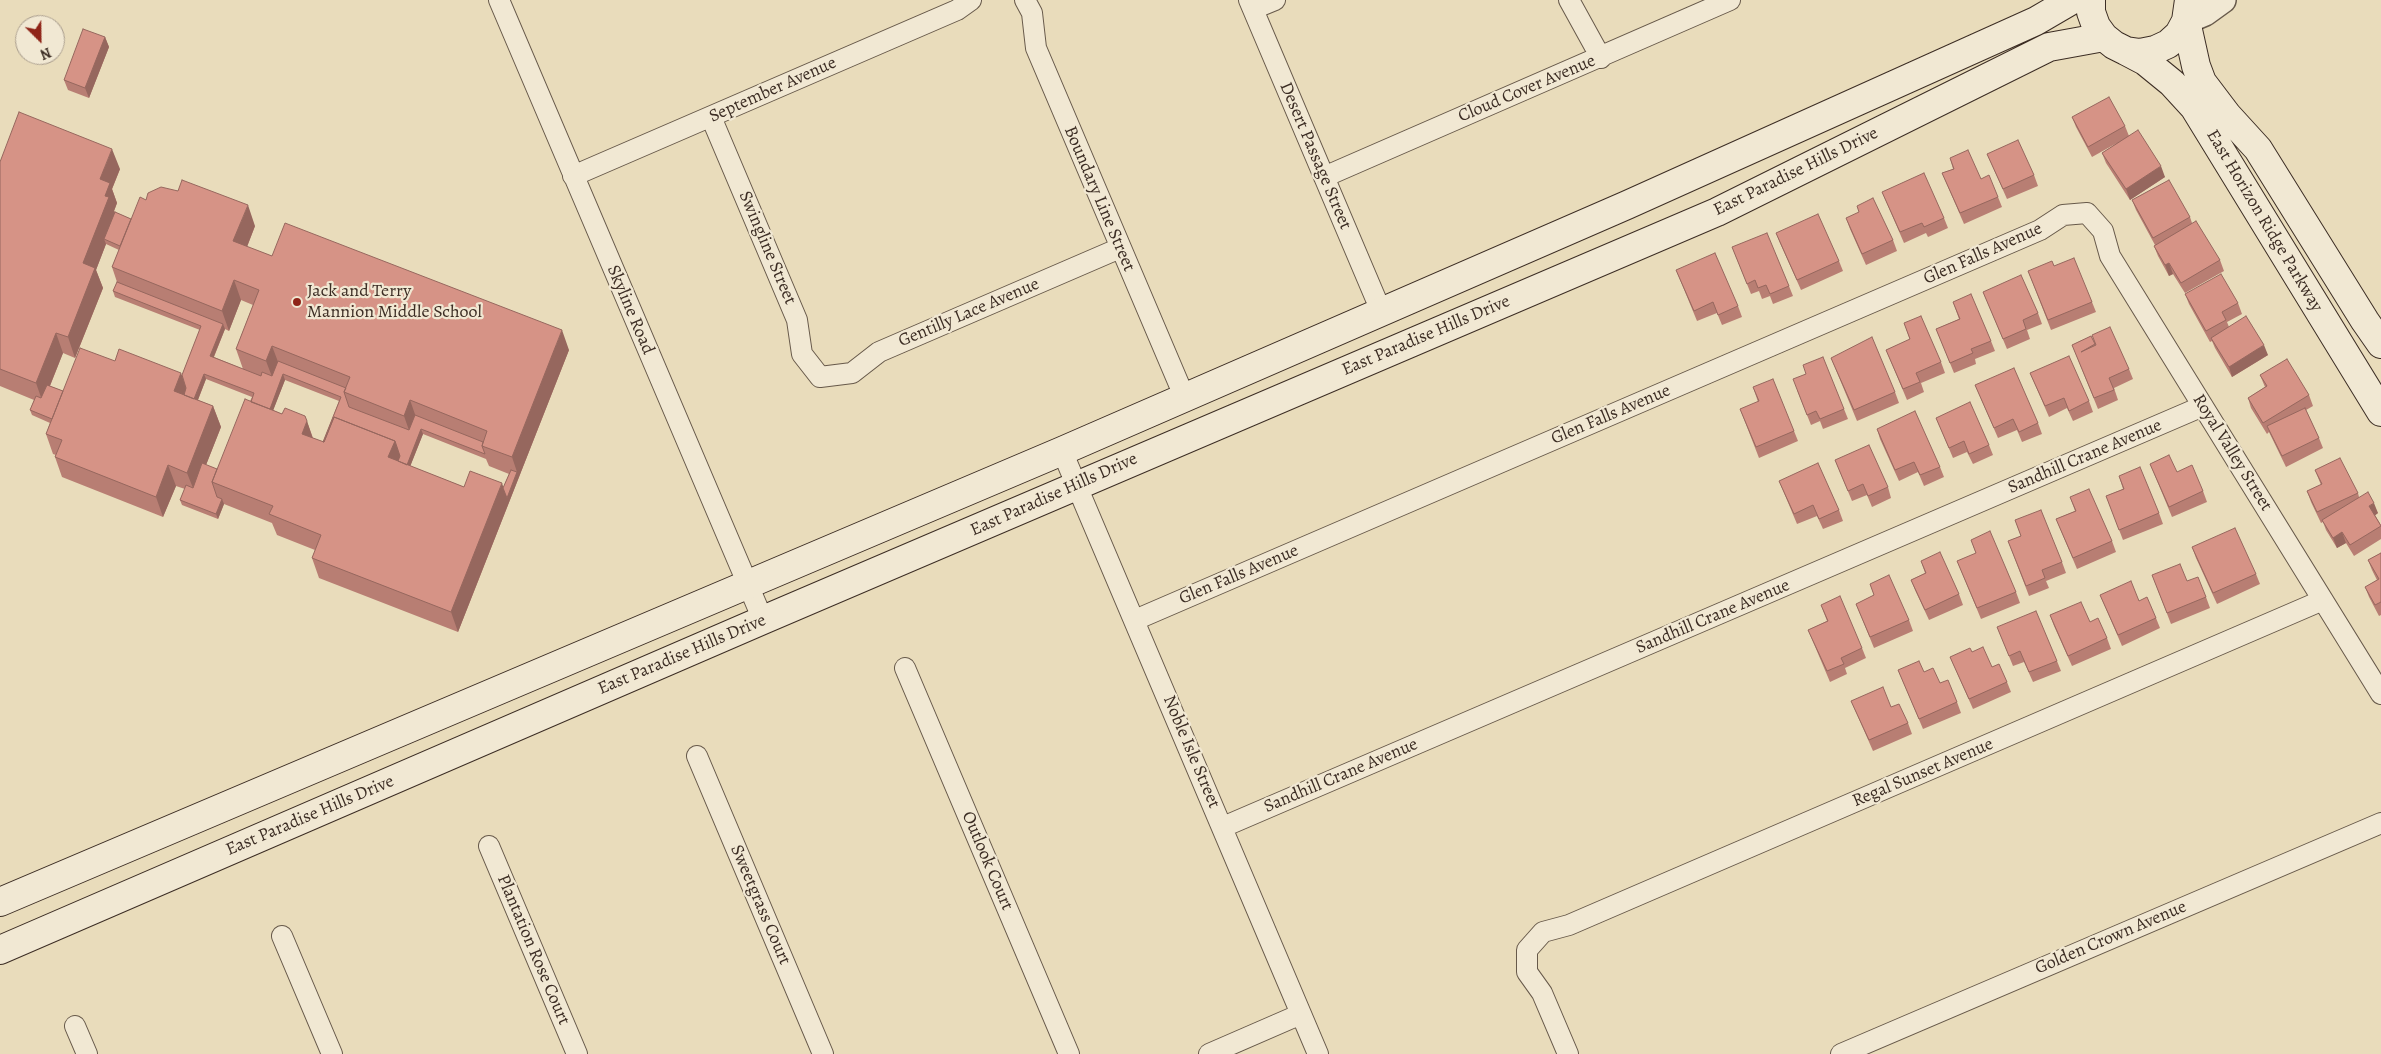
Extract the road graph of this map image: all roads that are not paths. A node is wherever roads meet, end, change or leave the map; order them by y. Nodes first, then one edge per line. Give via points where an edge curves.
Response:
1 (499, 0) edge
2 (971, 0) edge
3 (1025, 0) edge
4 (1275, 0) edge
5 (1569, 0) edge
6 (1730, 0) edge
7 (2072, 0) edge
8 (2091, 0) edge
9 (2223, 0) edge
10 (1251, 5) edge
11 (2187, 10) edge
12 (2115, 44) junction
13 (1601, 58) junction
14 (711, 117) junction
15 (573, 176) junction
16 (1324, 177) junction
17 (2087, 212) joint
18 (1120, 248) junction
19 (1381, 311) junction
20 (2381, 344) edge
21 (820, 377) joint
22 (1184, 396) junction
23 (2203, 406) junction
24 (2381, 412) edge
25 (1062, 451) junction
26 (1078, 486) junction
27 (747, 584) junction
28 (2323, 600) junction
29 (763, 620) junction
30 (1135, 620) junction
31 (905, 668) dead end
32 (2381, 694) edge
33 (697, 756) dead end
34 (2381, 823) edge
35 (1223, 827) junction
36 (489, 846) dead end
37 (0, 902) edge
38 (282, 936) dead end
39 (0, 950) edge
40 (1301, 1014) junction
41 (75, 1026) dead end
42 (86, 1054) edge
43 (332, 1054) edge
44 (577, 1054) edge
45 (823, 1054) edge
46 (1068, 1054) edge
47 (1209, 1054) edge
48 (1318, 1054) edge
49 (1568, 1054) edge
50 (1841, 1054) edge

1 - 15 street, Skyline Road
2 - 14 street, September Avenue via 957,10
3 - 18 street, Boundary Line Street via 1032,13 1036,48
4 - 10 street
5 - 13 street
6 - 13 street, Cloud Cover Avenue
7 - 19 main road via 2036,21 1627,205
8 - 12 main road via 2096,26
9 - 11 street via 2205,13
10 - 16 street, Desert Passage Street
11 - 12 main road, East Paradise Hills Drive via 2179,34 2168,44 2140,53
11 - 20 main road, East Horizon Ridge Parkway via 2196,66 2202,82 2258,149
12 - 24 main road, East Horizon Ridge Parkway via 2145,61 2194,107
12 - 26 main road, East Paradise Hills Drive via 2049,47 1717,212
13 - 16 street, Cloud Cover Avenue
14 - 15 street, September Avenue
14 - 21 street, Swingline Street via 798,320 802,354
15 - 27 street, Skyline Road
16 - 19 street, Desert Passage Street
17 - 23 street, Royal Valley Street via 2103,231 2110,256
17 - 30 street, Glen Falls Avenue via 2062,215 2022,238
18 - 21 street, Gentilly Lace Avenue via 878,352 852,373
18 - 22 street, Boundary Line Street
19 - 22 main road
22 - 25 main road
23 - 28 street, Royal Valley Street
23 - 35 street, Sandhill Crane Avenue
25 - 26 street, Noble Isle Street
25 - 27 main road
26 - 29 main road, East Paradise Hills Drive
26 - 30 street, Noble Isle Street
27 - 29 street, Skyline Road
27 - 37 main road
28 - 32 street, Royal Valley Street
28 - 49 street, Regal Sunset Avenue via 1570,925 1543,932 1527,950 1527,972 1542,993
29 - 39 main road, East Paradise Hills Drive
30 - 35 street, Noble Isle Street
31 - 46 street, Outlook Court
33 - 45 street, Sweetgrass Court
34 - 50 street, Golden Crown Avenue
35 - 40 street, Noble Isle Street
36 - 44 street, Plantation Rose Court
38 - 43 street
40 - 47 street
40 - 48 street, Noble Isle Street
41 - 42 street

